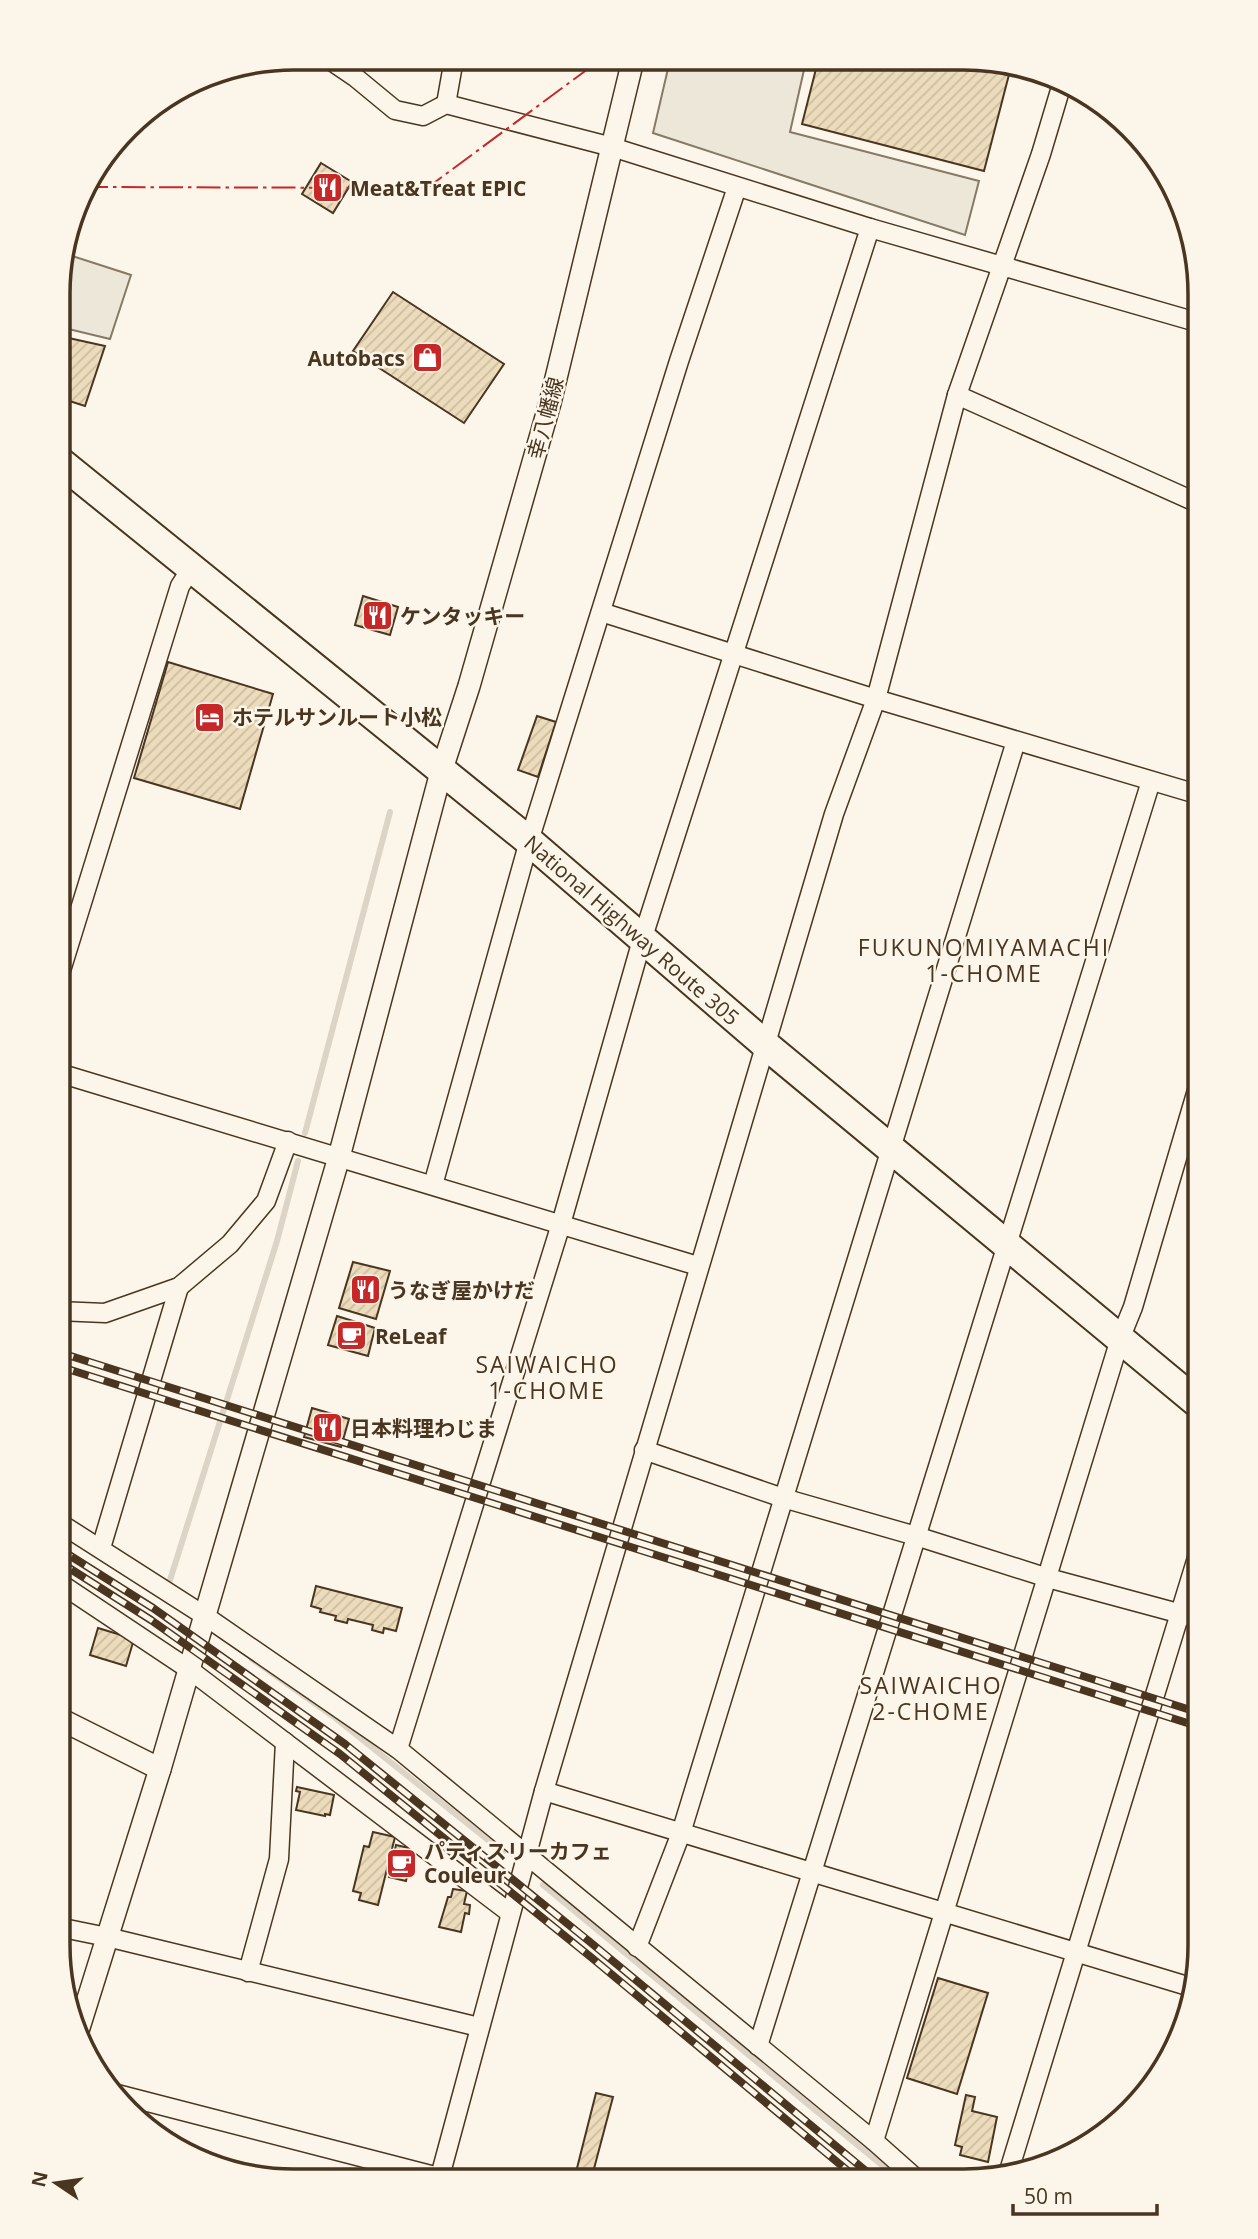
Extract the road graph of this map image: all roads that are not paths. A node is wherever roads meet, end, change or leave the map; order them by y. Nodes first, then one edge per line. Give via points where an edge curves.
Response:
1 (345, 70) edge
2 (452, 70) edge
3 (631, 70) edge
4 (1059, 91) edge
5 (446, 104) junction
6 (612, 147) junction
7 (737, 187) junction
8 (870, 228) junction
9 (1001, 265) junction
10 (1188, 320) edge
11 (957, 395) junction
12 (70, 469) edge
13 (1188, 499) edge
14 (191, 569) junction
15 (601, 612) junction
16 (732, 655) junction
17 (876, 699) junction
18 (1016, 741) junction
19 (440, 772) junction
20 (1151, 780) junction
21 (1188, 791) edge
22 (529, 841) junction
23 (642, 940) junction
24 (70, 941) edge
25 (767, 1046) junction
26 (70, 1076) edge
27 (1188, 1121) edge
28 (288, 1141) junction
29 (890, 1148) junction
30 (339, 1157) junction
31 (433, 1185) junction
32 (561, 1224) junction
33 (1006, 1244) junction
34 (698, 1266) junction
35 (179, 1287) junction
36 (70, 1312) edge
37 (1121, 1339) junction
38 (1188, 1395) edge
39 (644, 1450) junction
40 (783, 1498) junction
41 (70, 1529) edge
42 (916, 1536) junction
43 (101, 1548) junction
44 (1048, 1578) junction
45 (1188, 1588) edge
46 (70, 1590) edge
47 (1180, 1614) junction
48 (205, 1616) junction
49 (1188, 1616) edge
50 (190, 1670) junction
51 (70, 1730) edge
52 (285, 1742) junction
53 (398, 1749) junction
54 (160, 1769) junction
55 (544, 1791) junction
56 (681, 1833) junction
57 (525, 1856) junction
58 (813, 1873) junction
59 (946, 1912) junction
60 (510, 1913) junction
61 (70, 1929) edge
62 (107, 1937) junction
63 (637, 1947) junction
64 (1077, 1953) junction
65 (248, 1972) junction
66 (1185, 1985) edge
67 (82, 2017) edge
68 (479, 2027) junction
69 (758, 2046) junction
70 (129, 2097) edge
71 (874, 2141) junction
72 (1011, 2164) edge
73 (405, 2169) edge
74 (445, 2169) edge
75 (906, 2169) edge

1 - 5 street via 395,110 423,116
2 - 5 street
3 - 6 street, 幸八幡線
4 - 9 street
5 - 6 street
6 - 7 street
6 - 19 street, 幸八幡線 via 550,403
7 - 8 street
7 - 15 street
8 - 9 street
8 - 16 street
9 - 10 street
9 - 11 street
11 - 13 street
11 - 17 street
12 - 14 highway, National Highway Route 305
14 - 19 highway, National Highway Route 305
14 - 24 street via 180,586
15 - 16 street
15 - 22 street
16 - 17 street
16 - 23 street
17 - 18 street
17 - 25 street via 834,814
18 - 20 street
18 - 29 street
19 - 22 highway, National Highway Route 305
19 - 30 street, 幸八幡線
20 - 21 street
20 - 33 street
22 - 23 highway, National Highway Route 305
22 - 31 street
23 - 25 highway, National Highway Route 305
23 - 32 street
25 - 29 highway, National Highway Route 305
25 - 34 street
26 - 28 street
27 - 37 street
28 - 30 street
28 - 35 street via 266,1200 230,1244
29 - 33 highway, National Highway Route 305
29 - 40 street
30 - 31 street
30 - 48 street, 幸八幡線
31 - 32 street
32 - 34 street
32 - 53 street
33 - 37 highway, National Highway Route 305
33 - 42 street
34 - 39 street
35 - 36 street via 105,1313
35 - 43 street
37 - 38 highway, National Highway Route 305
37 - 44 street
39 - 40 street
39 - 55 street
40 - 42 street
40 - 56 street
41 - 43 street
42 - 44 street
42 - 58 street
43 - 48 street
44 - 47 street
44 - 59 street
45 - 47 street
46 - 50 street
47 - 49 street
47 - 64 street
48 - 50 street, 幸八幡線
48 - 53 street
50 - 52 street
50 - 54 street, 幸八幡線
51 - 54 street
52 - 60 street
52 - 65 street via 279,1859
53 - 57 street
54 - 62 street, 幸八幡線
55 - 56 street
55 - 57 street
56 - 58 street
56 - 63 street
57 - 60 street
57 - 63 street
58 - 59 street
58 - 69 street
59 - 64 street
59 - 71 street
60 - 68 street
61 - 62 street
62 - 65 street
62 - 67 street, 幸八幡線
63 - 69 street
64 - 66 street
64 - 72 street
65 - 68 street
68 - 74 street
69 - 71 street
70 - 73 street
71 - 75 street

